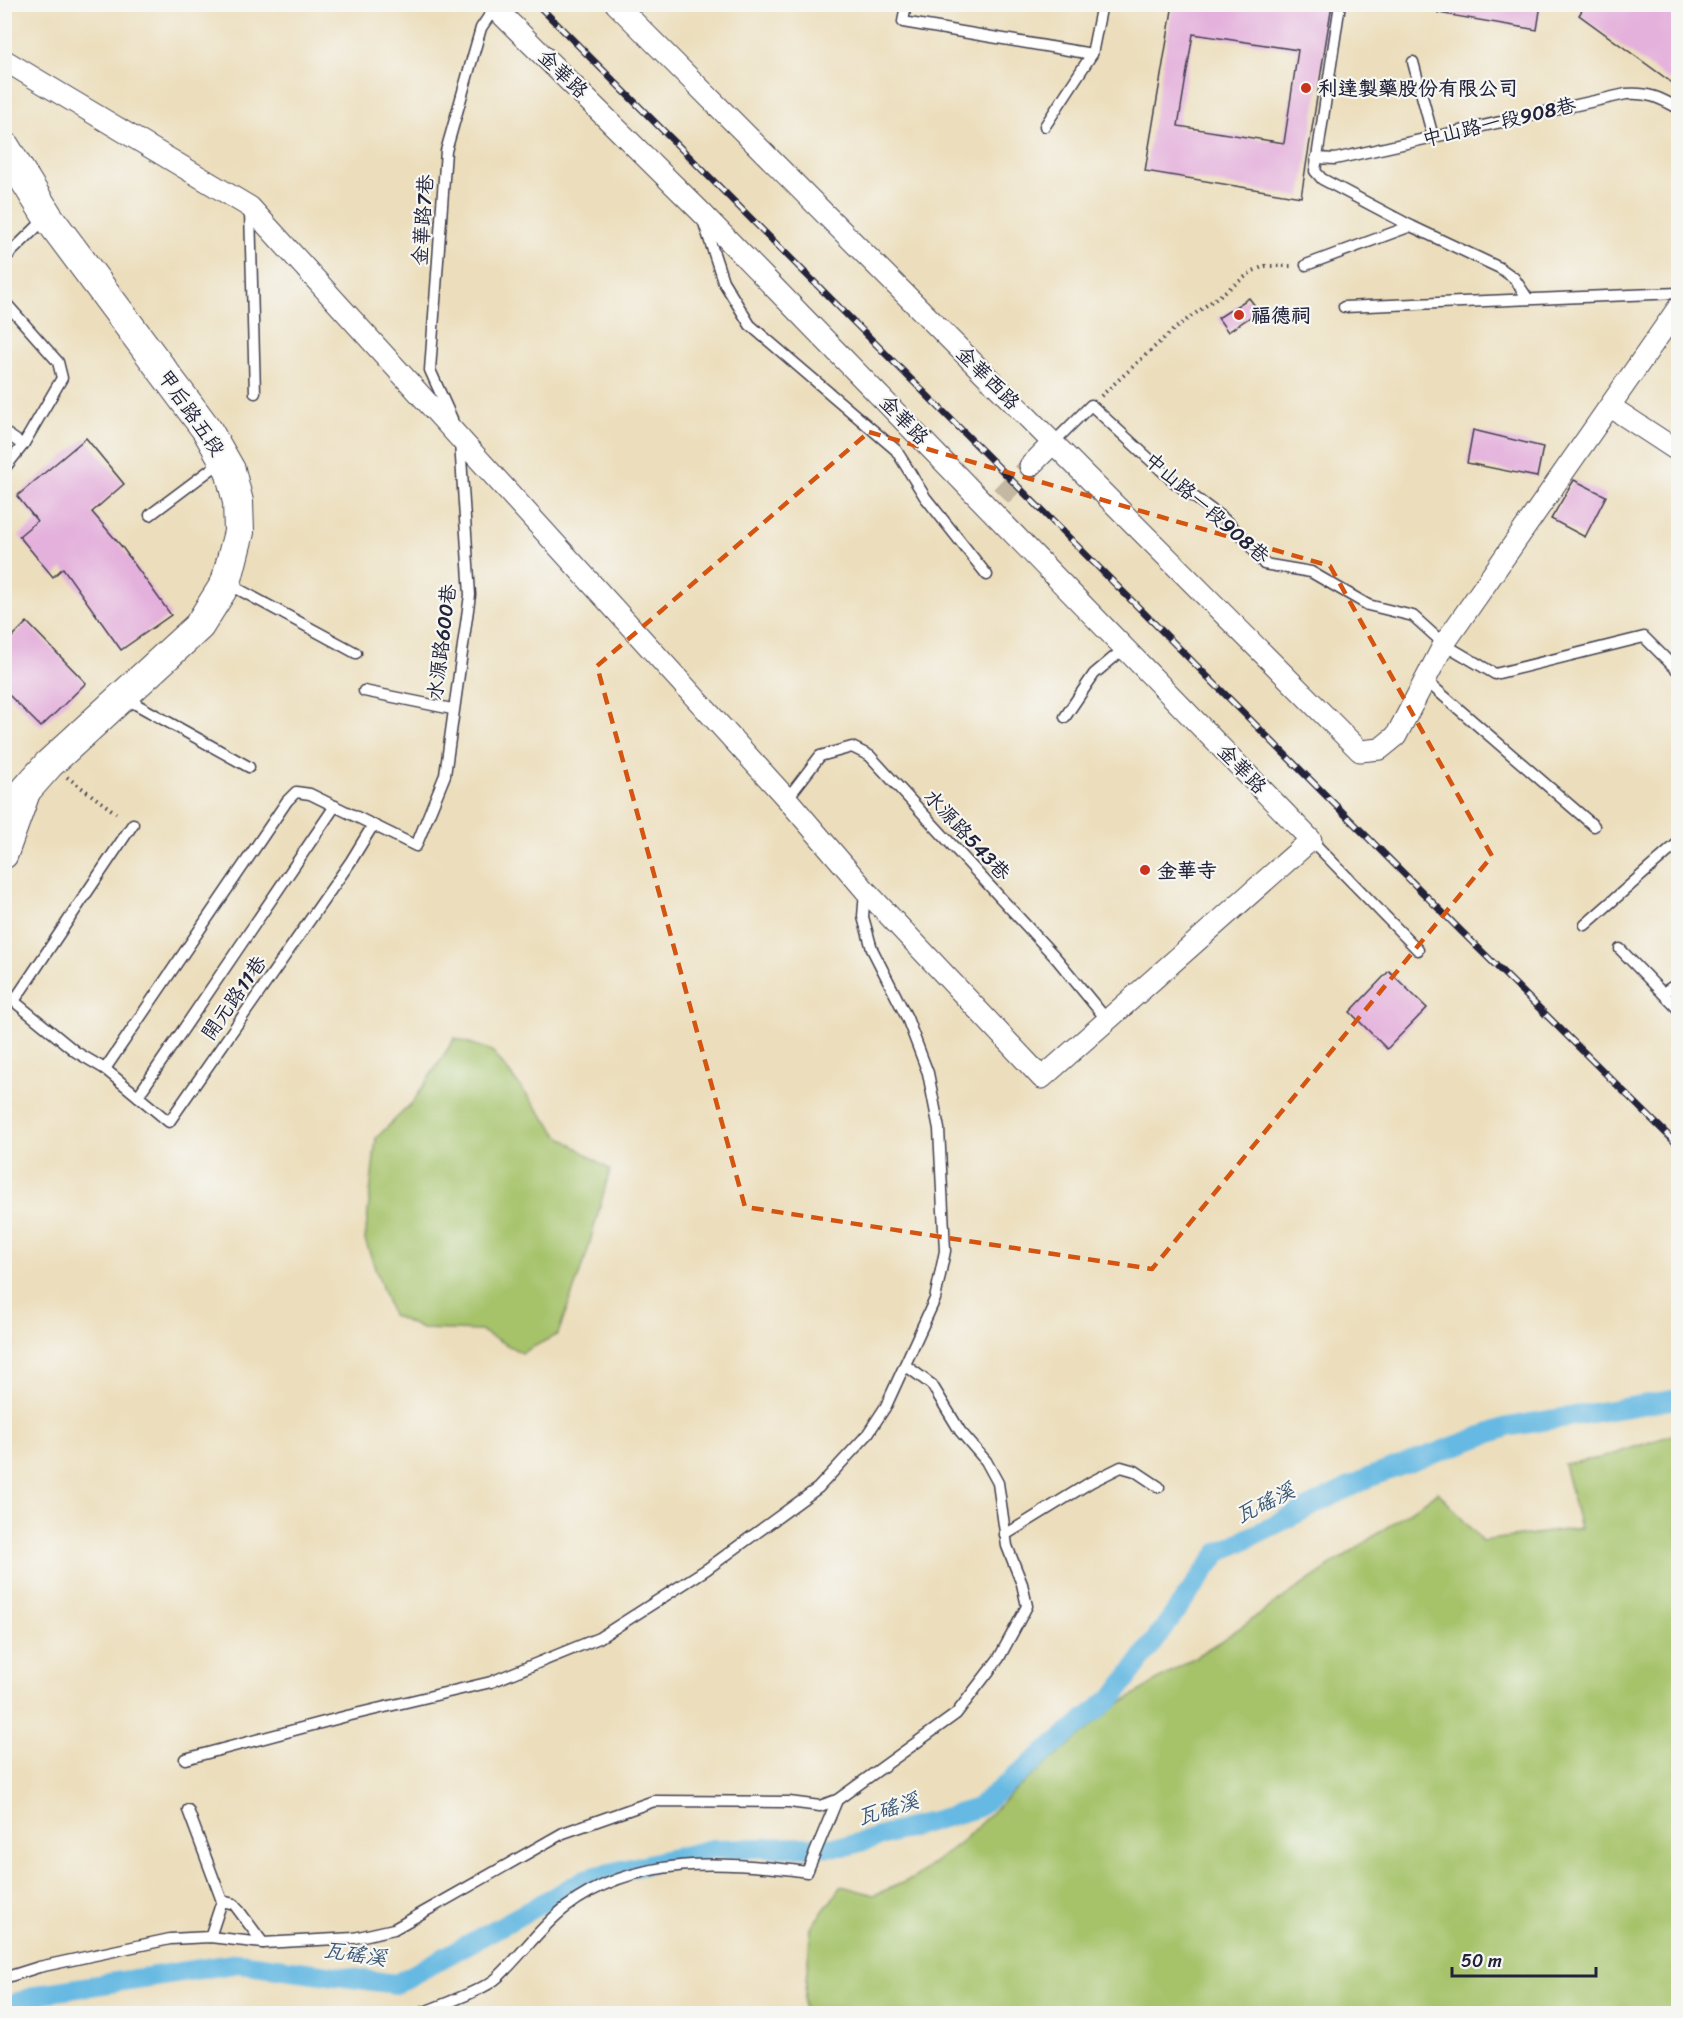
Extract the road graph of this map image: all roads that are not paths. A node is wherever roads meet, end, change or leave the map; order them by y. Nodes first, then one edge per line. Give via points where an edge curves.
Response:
1 (616, 4) edge
2 (906, 4) edge
3 (1102, 4) edge
4 (1340, 4) edge
5 (494, 7) edge
6 (1092, 54) junction
7 (4, 60) edge
8 (1413, 62) dead end
9 (1678, 108) edge
10 (1045, 126) dead end
11 (1433, 137) junction
12 (4, 146) edge
13 (1316, 158) junction
14 (250, 207) junction
15 (700, 212) junction
16 (48, 217) junction
17 (1411, 226) junction
18 (4, 259) edge
19 (1306, 265) road end
20 (1678, 292) edge
21 (1528, 299) junction
22 (4, 301) edge
23 (1344, 307) dead end
24 (1678, 308) edge
25 (255, 393) dead end
26 (1611, 406) junction
27 (4, 432) edge
28 (459, 437) junction
29 (1053, 443) junction
30 (23, 445) junction
31 (1678, 451) edge
32 (224, 460) junction
33 (1030, 466) tunnel mouth
34 (4, 469) edge
35 (150, 515) dead end
36 (987, 575) dead end
37 (226, 583) junction
38 (1444, 644) junction
39 (1125, 648) junction
40 (356, 653) dead end
41 (1678, 670) edge
42 (1424, 679) junction
43 (364, 691) dead end
44 (122, 696) junction
45 (452, 709) junction
46 (1065, 717) dead end
47 (249, 767) dead end
48 (29, 786) junction
49 (787, 799) junction
50 (335, 806) junction
51 (4, 815) edge
52 (133, 824) dead end
53 (373, 825) junction
54 (1594, 826) dead end
55 (1311, 840) junction
56 (1678, 843) edge
57 (4, 855) edge
58 (865, 890) junction
59 (1585, 925) dead end
60 (1620, 949) dead end
61 (1418, 950) dead end
62 (1678, 983) edge
63 (4, 993) edge
64 (1663, 993) junction
65 (14, 1001) junction
66 (1678, 1010) edge
67 (1107, 1020) junction
68 (105, 1069) junction
69 (138, 1096) junction
70 (906, 1365) junction
71 (1159, 1486) dead end
72 (1005, 1535) junction
73 (184, 1759) dead end
74 (837, 1800) junction
75 (188, 1810) dead end
76 (222, 1901) junction
77 (210, 1937) junction
78 (263, 1943) junction
79 (4, 1978) edge
80 (419, 2013) edge

1 - 29 street, 金華西路
2 - 6 lane via 903,22
3 - 6 lane
4 - 13 lane
5 - 15 street, 金華路
5 - 28 lane, 金華路7巷 via 480,28 446,151 430,370
6 - 10 lane
7 - 14 street
8 - 11 lane
9 - 11 lane, 中山路一段908巷 via 1655,95 1640,92
11 - 13 lane, 中山路一段908巷 via 1335,159
12 - 16 main road, 甲后路五段
13 - 17 lane via 1315,171 1319,177
14 - 25 lane
14 - 28 street
15 - 36 lane via 723,281 750,325 896,450 925,497
15 - 39 street, 金華路 via 995,502
16 - 18 lane
16 - 32 main road, 甲后路五段 via 207,430
17 - 19 lane
17 - 21 lane via 1500,268 1514,278
20 - 21 lane
21 - 23 lane
22 - 30 lane via 58,362 62,378
24 - 26 street
26 - 31 street
26 - 38 street
27 - 30 lane
28 - 45 lane, 水源路600巷 via 470,595
28 - 49 street
29 - 33 street
29 - 38 lane, 中山路一段908巷 via 1091,405 1174,482 1224,519 1264,564 1311,572 1368,605 1413,616
29 - 42 street, 金華西路 via 1360,751 1380,749 1396,736
30 - 34 lane
32 - 35 lane
32 - 37 main road, 甲后路五段 via 238,502 239,532
37 - 40 lane
37 - 44 main road, 甲后路五段 via 199,626
38 - 41 lane, 中山路一段908巷 via 1496,675 1644,637
38 - 42 street
39 - 46 lane via 1094,674
39 - 55 street, 金華路
42 - 54 lane
43 - 45 lane
44 - 47 lane
44 - 48 main road, 甲后路五段
45 - 53 lane, 水源路600巷 via 445,775 416,846
48 - 51 main road, 甲后路五段
48 - 57 street
49 - 58 street
49 - 67 lane, 水源路543巷 via 820,756 852,747 870,756 1056,958
50 - 53 lane
50 - 68 lane via 296,792 287,801
50 - 69 lane
52 - 65 lane
53 - 69 lane, 開元路11巷 via 169,1122
55 - 61 lane
55 - 67 street
56 - 59 lane
58 - 67 street via 1042,1078
58 - 70 lane via 863,917 872,949 907,1018 928,1073 939,1129 945,1251 935,1299
60 - 64 lane
62 - 64 lane
63 - 65 lane, 開元路11巷
64 - 66 lane
65 - 68 lane, 開元路11巷 via 76,1052
68 - 69 lane, 開元路11巷
70 - 72 lane via 932,1385 960,1431 986,1461 998,1483
70 - 73 lane via 867,1435 818,1488 707,1569 599,1638 491,1682
71 - 72 lane via 1120,1467
72 - 74 lane via 1027,1606 999,1658 956,1714
74 - 78 lane via 820,1806 789,1802 654,1801 563,1833 394,1929 354,1938
74 - 80 lane via 807,1872 744,1863 694,1863 618,1878 566,1907 531,1939 497,1979
75 - 76 lane
76 - 77 lane
76 - 78 lane via 234,1904
77 - 78 lane
77 - 79 lane via 170,1939

